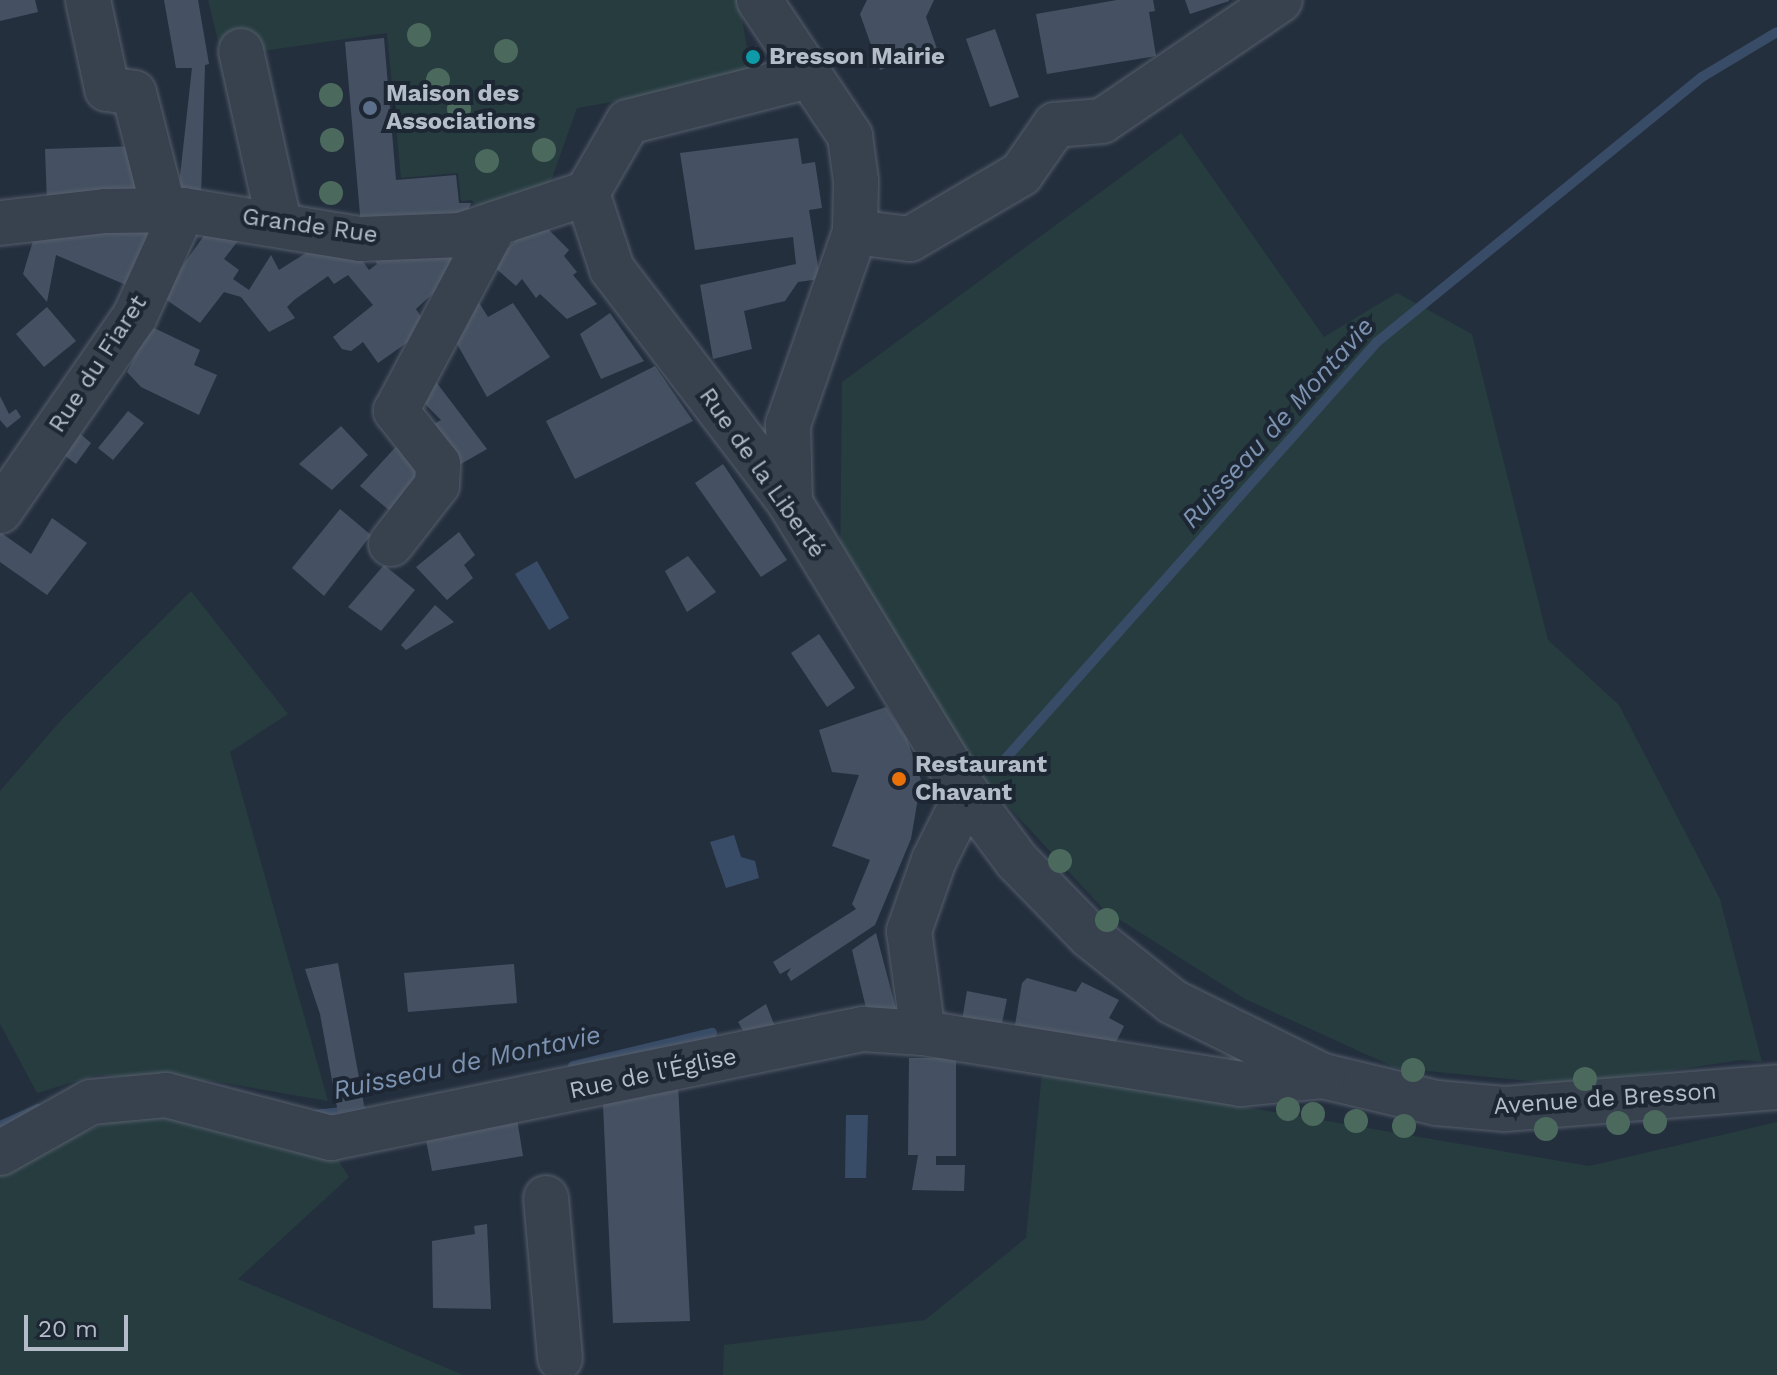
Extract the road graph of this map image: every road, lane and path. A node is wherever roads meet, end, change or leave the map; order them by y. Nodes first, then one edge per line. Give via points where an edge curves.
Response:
1 (88, 0) edge
2 (759, 0) edge
3 (1280, 0) edge
4 (241, 51) dead end
5 (808, 76) junction
6 (587, 193) junction
7 (174, 210) junction
8 (0, 223) edge
9 (279, 223) junction
10 (495, 225) junction
11 (855, 232) junction
12 (790, 503) junction
13 (0, 511) edge
14 (391, 544) dead end
15 (967, 794) junction
16 (923, 1033) junction
17 (1323, 1076) junction
18 (1777, 1087) edge
19 (0, 1153) edge
20 (546, 1198) dead end
21 (560, 1358) dead end

1 - 7 street via 107,89 134,93
2 - 5 street
3 - 11 street via 1102,121 1055,125 1021,174 910,239
4 - 9 street
5 - 6 street via 628,122
5 - 11 street via 850,136
6 - 10 street, Grande Rue
6 - 12 street, Rue de la Liberté via 612,269
7 - 8 street, Grande Rue
7 - 9 street, Grande Rue
7 - 13 street, Rue du Fiaret via 135,316
9 - 10 street, Grande Rue via 361,239 461,235
10 - 14 street via 396,411 438,464 437,485
11 - 12 street via 788,424
12 - 15 street, Rue de la Liberté
15 - 16 street via 934,860 909,931
15 - 17 street, Avenue de Bresson via 1006,870 1173,1002
16 - 17 street, Rue de l'Église via 1240,1084
16 - 19 street, Rue de l'Église via 863,1029 331,1138 166,1095 91,1102
17 - 18 street, Avenue de Bresson via 1436,1103 1505,1109
20 - 21 street

